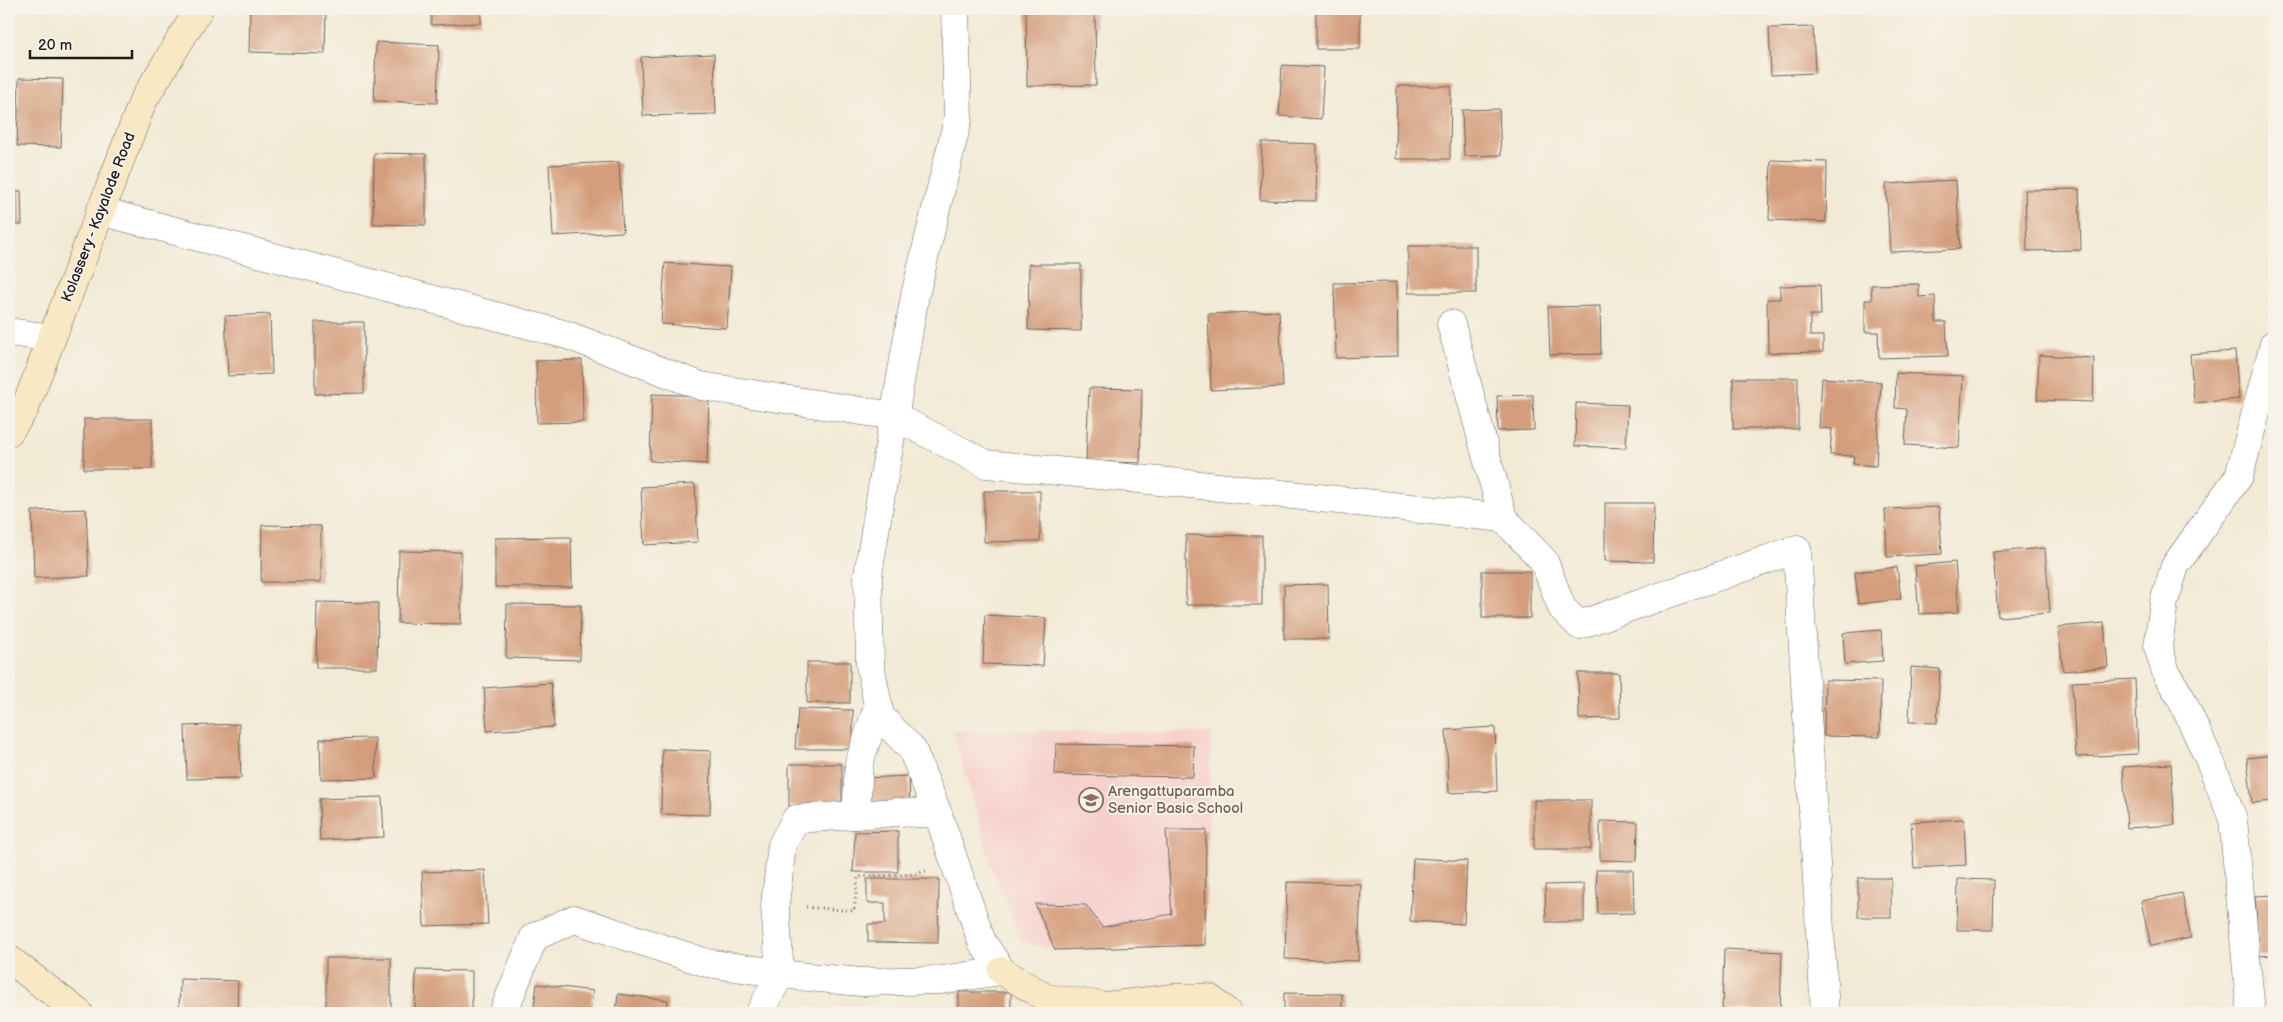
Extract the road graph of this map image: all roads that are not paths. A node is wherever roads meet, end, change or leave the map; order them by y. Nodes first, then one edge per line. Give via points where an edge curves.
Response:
1 (199, 9) edge
2 (955, 9) edge
3 (100, 211) junction
4 (1451, 324) dead end
5 (9, 332) edge
6 (51, 338) junction
7 (2274, 344) edge
8 (894, 416) junction
9 (9, 432) edge
10 (1503, 518) junction
11 (878, 706) junction
12 (938, 814) junction
13 (856, 815) junction
14 (9, 959) edge
15 (1002, 971) junction
16 (780, 974) junction
17 (79, 1013) edge
18 (503, 1013) edge
19 (760, 1013) edge
20 (1228, 1013) edge
21 (1825, 1013) edge
22 (2252, 1013) edge

1 - 3 main road, Kolassery - Kayalode Road via 143,101
2 - 8 street via 958,119 915,295
3 - 6 main road, Kolassery - Kayalode Road
3 - 8 street via 567,336 701,386
4 - 10 street
5 - 6 street
6 - 9 main road, Kolassery - Kayalode Road via 25,408
7 - 22 street via 2238,476 2175,566 2164,602 2158,647 2167,675 2210,761 2233,819
8 - 10 street via 986,464
8 - 11 street via 868,576 870,664
10 - 21 street via 1544,561 1562,608 1579,625 1797,549
11 - 12 street via 880,716 912,749
11 - 13 street via 859,763
12 - 13 street
12 - 15 street via 982,942
13 - 16 street via 796,819 782,845 775,905
14 - 17 main road
15 - 16 street via 940,980 862,982
15 - 20 main road via 1046,998 1106,1006 1173,998 1209,998
16 - 18 street via 707,963 574,919 534,937
16 - 19 street

